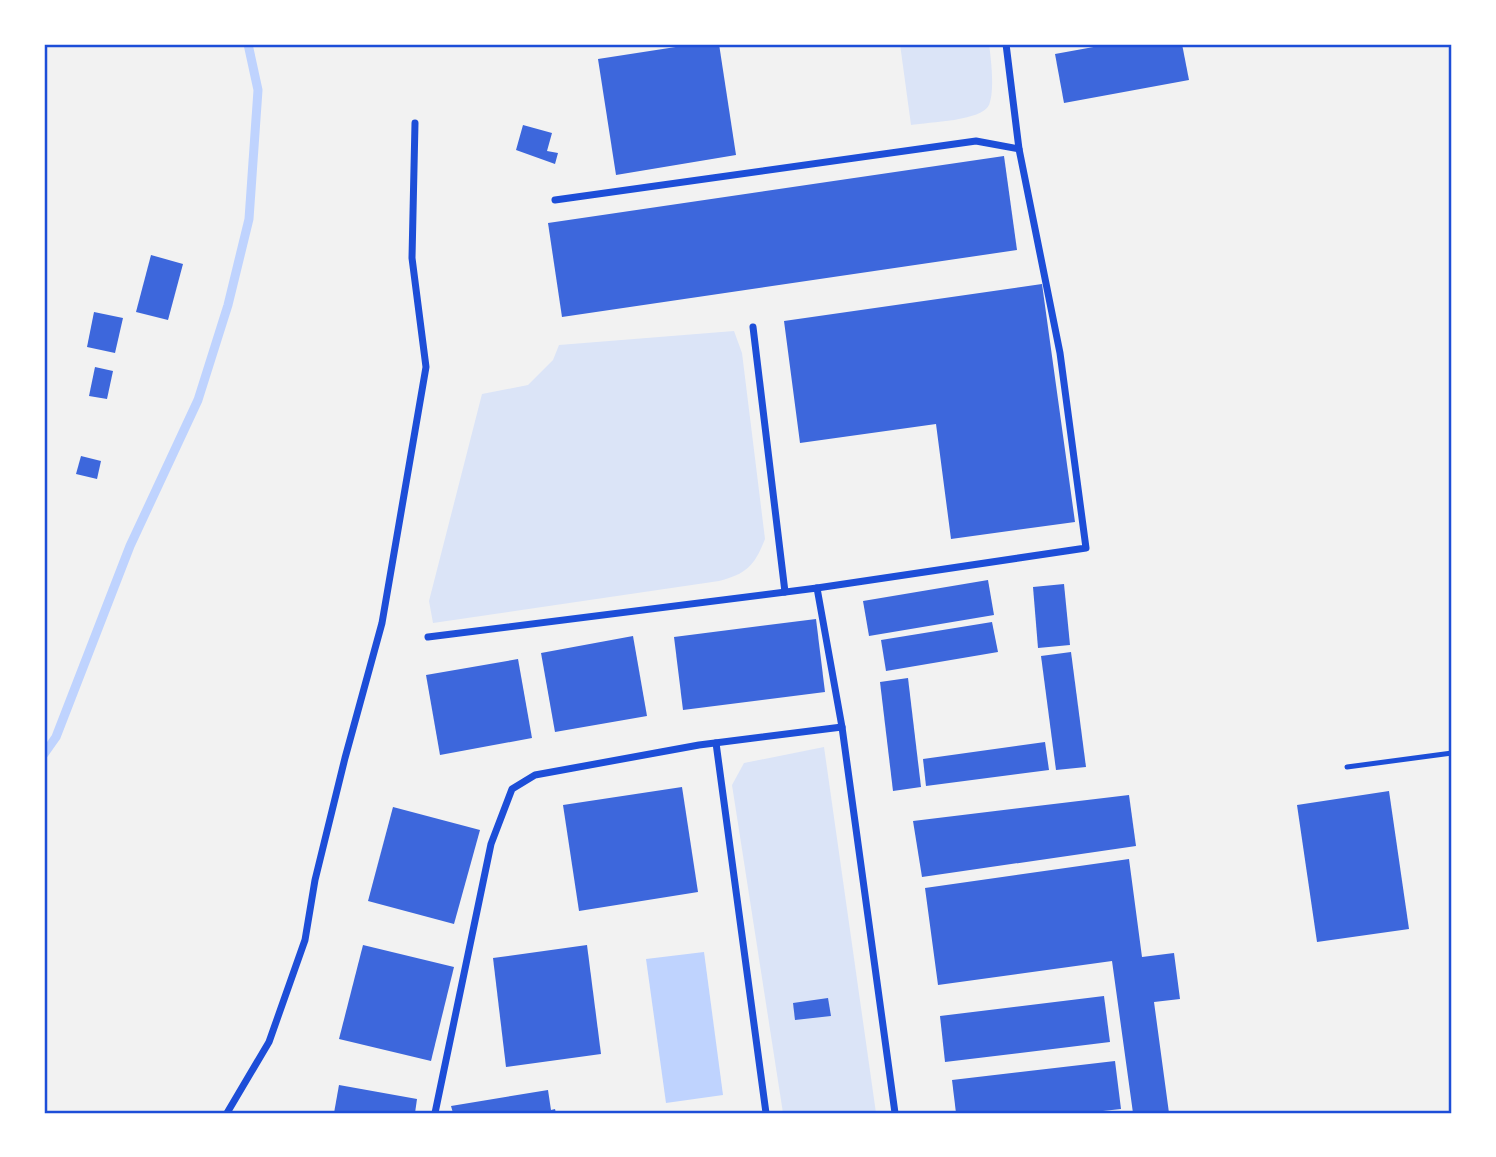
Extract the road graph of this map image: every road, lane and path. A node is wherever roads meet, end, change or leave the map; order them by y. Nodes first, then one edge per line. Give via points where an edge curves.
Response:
1 (1006, 44) edge
2 (415, 123) dead end
3 (1019, 149) junction
4 (555, 200) dead end
5 (753, 327) dead end
6 (817, 588) junction
7 (785, 592) junction
8 (428, 637) dead end
9 (842, 727) junction
10 (716, 743) junction
11 (1452, 753) edge
12 (1347, 767) dead end
13 (227, 1113) edge
14 (435, 1113) edge
15 (766, 1113) edge
16 (895, 1113) edge

1 - 3 street
2 - 13 street via 412,258 426,367 382,623 321,856 305,940 268,1042
3 - 4 street via 976,141
3 - 6 street via 1060,353 1086,548
5 - 7 street
6 - 7 street
6 - 9 street
7 - 8 street
9 - 10 street
9 - 16 street
10 - 14 street via 535,775 512,789 491,844
10 - 15 street
11 - 12 lane

